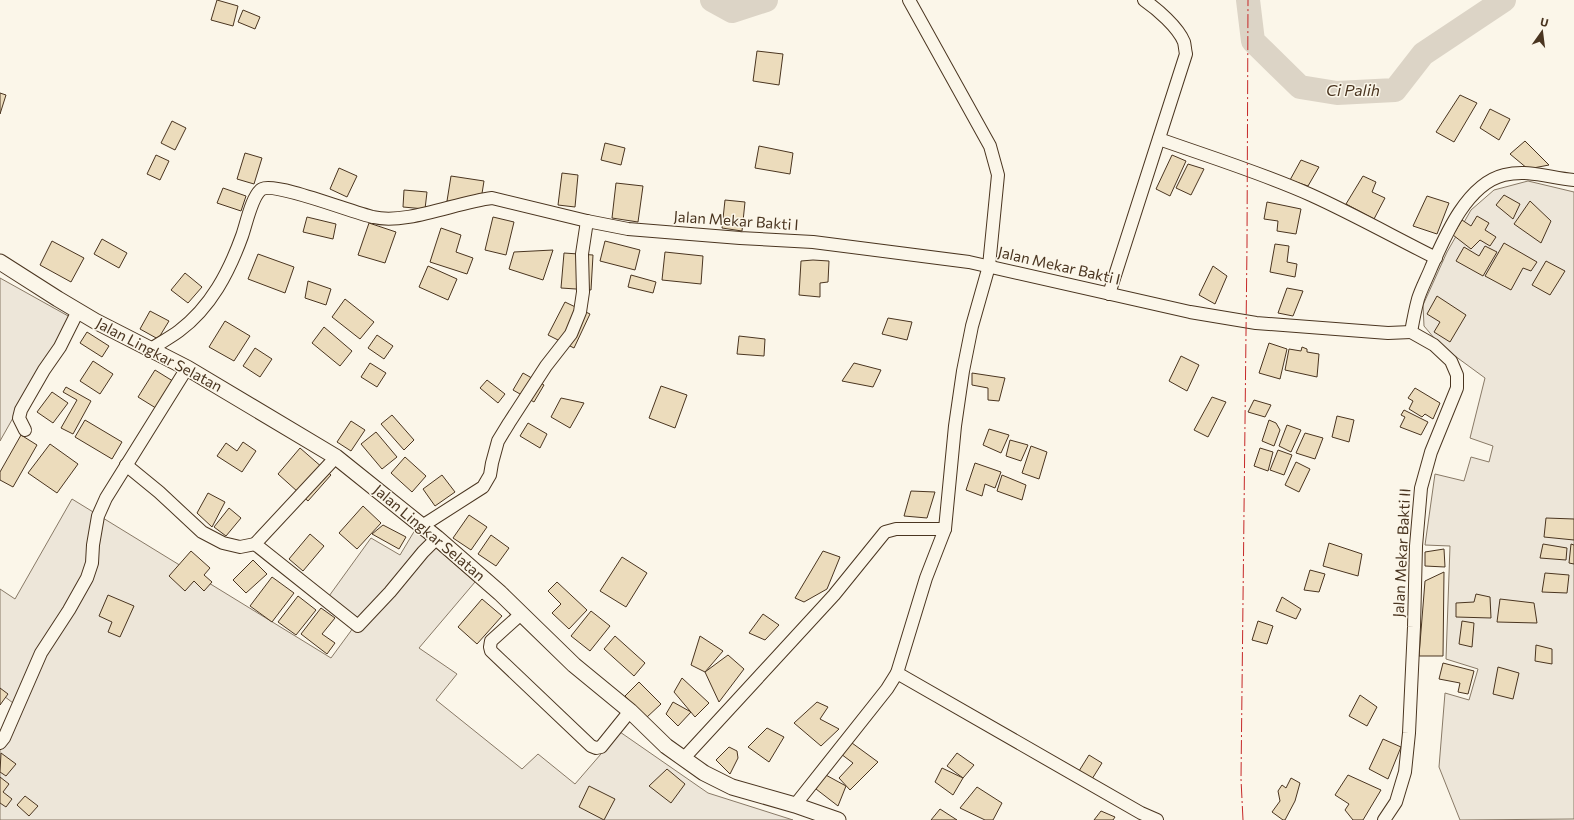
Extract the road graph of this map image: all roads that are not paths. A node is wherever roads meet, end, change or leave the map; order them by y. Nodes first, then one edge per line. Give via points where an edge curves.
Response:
1 (909, 0) edge
2 (1144, 0) edge
3 (1159, 139) junction
4 (1574, 180) edge
5 (587, 221) junction
6 (1436, 258) junction
7 (0, 262) edge
8 (989, 266) junction
9 (1108, 294) junction
10 (78, 311) junction
11 (1411, 332) junction
12 (151, 348) junction
13 (187, 368) junction
14 (25, 430) dead end
15 (336, 457) junction
16 (126, 465) junction
17 (422, 526) junction
18 (945, 529) junction
19 (437, 538) junction
20 (255, 544) junction
21 (520, 614) junction
22 (897, 673) junction
23 (630, 711) junction
24 (0, 743) edge
25 (684, 758) junction
26 (795, 804) junction
27 (838, 820) edge
28 (1157, 820) edge
29 (1384, 820) edge

1 - 8 street via 990,146 998,175
2 - 3 street via 1180,34 1186,54
3 - 6 street via 1311,195
3 - 9 street
4 - 6 street via 1521,172 1503,175 1488,182 1464,206 1453,222
5 - 8 street, Jalan Mekar Bakti I via 636,229 813,242
5 - 12 street, Jalan Mekar Bakti I via 492,198 390,219 373,217 299,194 263,188 257,193 228,271 214,294 199,313 179,331
5 - 17 street via 582,254 584,292 580,312 571,334 546,366 498,441 490,475 483,487
6 - 11 street via 1418,299
7 - 10 street, Jalan Lingkar Selatan
8 - 9 street, Jalan Mekar Bakti I
8 - 18 street via 963,370
9 - 11 street, Jalan Mekar Bakti I via 1190,312 1256,322 1388,333
10 - 12 street, Jalan Lingkar Selatan
10 - 14 street via 60,347 22,410 20,418
11 - 29 street, Jalan Mekar Bakti II via 1434,345 1451,361 1457,375 1457,388 1431,452 1421,488 1405,772 1396,802
12 - 13 street, Jalan Lingkar Selatan
13 - 15 street, Jalan Lingkar Selatan
13 - 16 street
15 - 17 street, Jalan Lingkar Selatan
15 - 20 street
16 - 20 street via 202,532 223,543 240,547
16 - 24 street via 98,516 92,563 87,578 41,653
17 - 19 street, Jalan Lingkar Selatan
18 - 22 street via 926,578
18 - 25 street via 896,529 885,532 834,595
19 - 20 street via 358,626
19 - 21 street, Jalan Lingkar Selatan
21 - 23 street, Jalan Lingkar Selatan via 574,665
21 - 23 street via 491,642 492,651 591,746 601,747
22 - 26 street via 888,690
22 - 28 street
23 - 25 street, Jalan Lingkar Selatan via 666,746
25 - 26 street, Jalan Lingkar Selatan via 704,773 732,786
26 - 27 street, Jalan Lingkar Selatan

